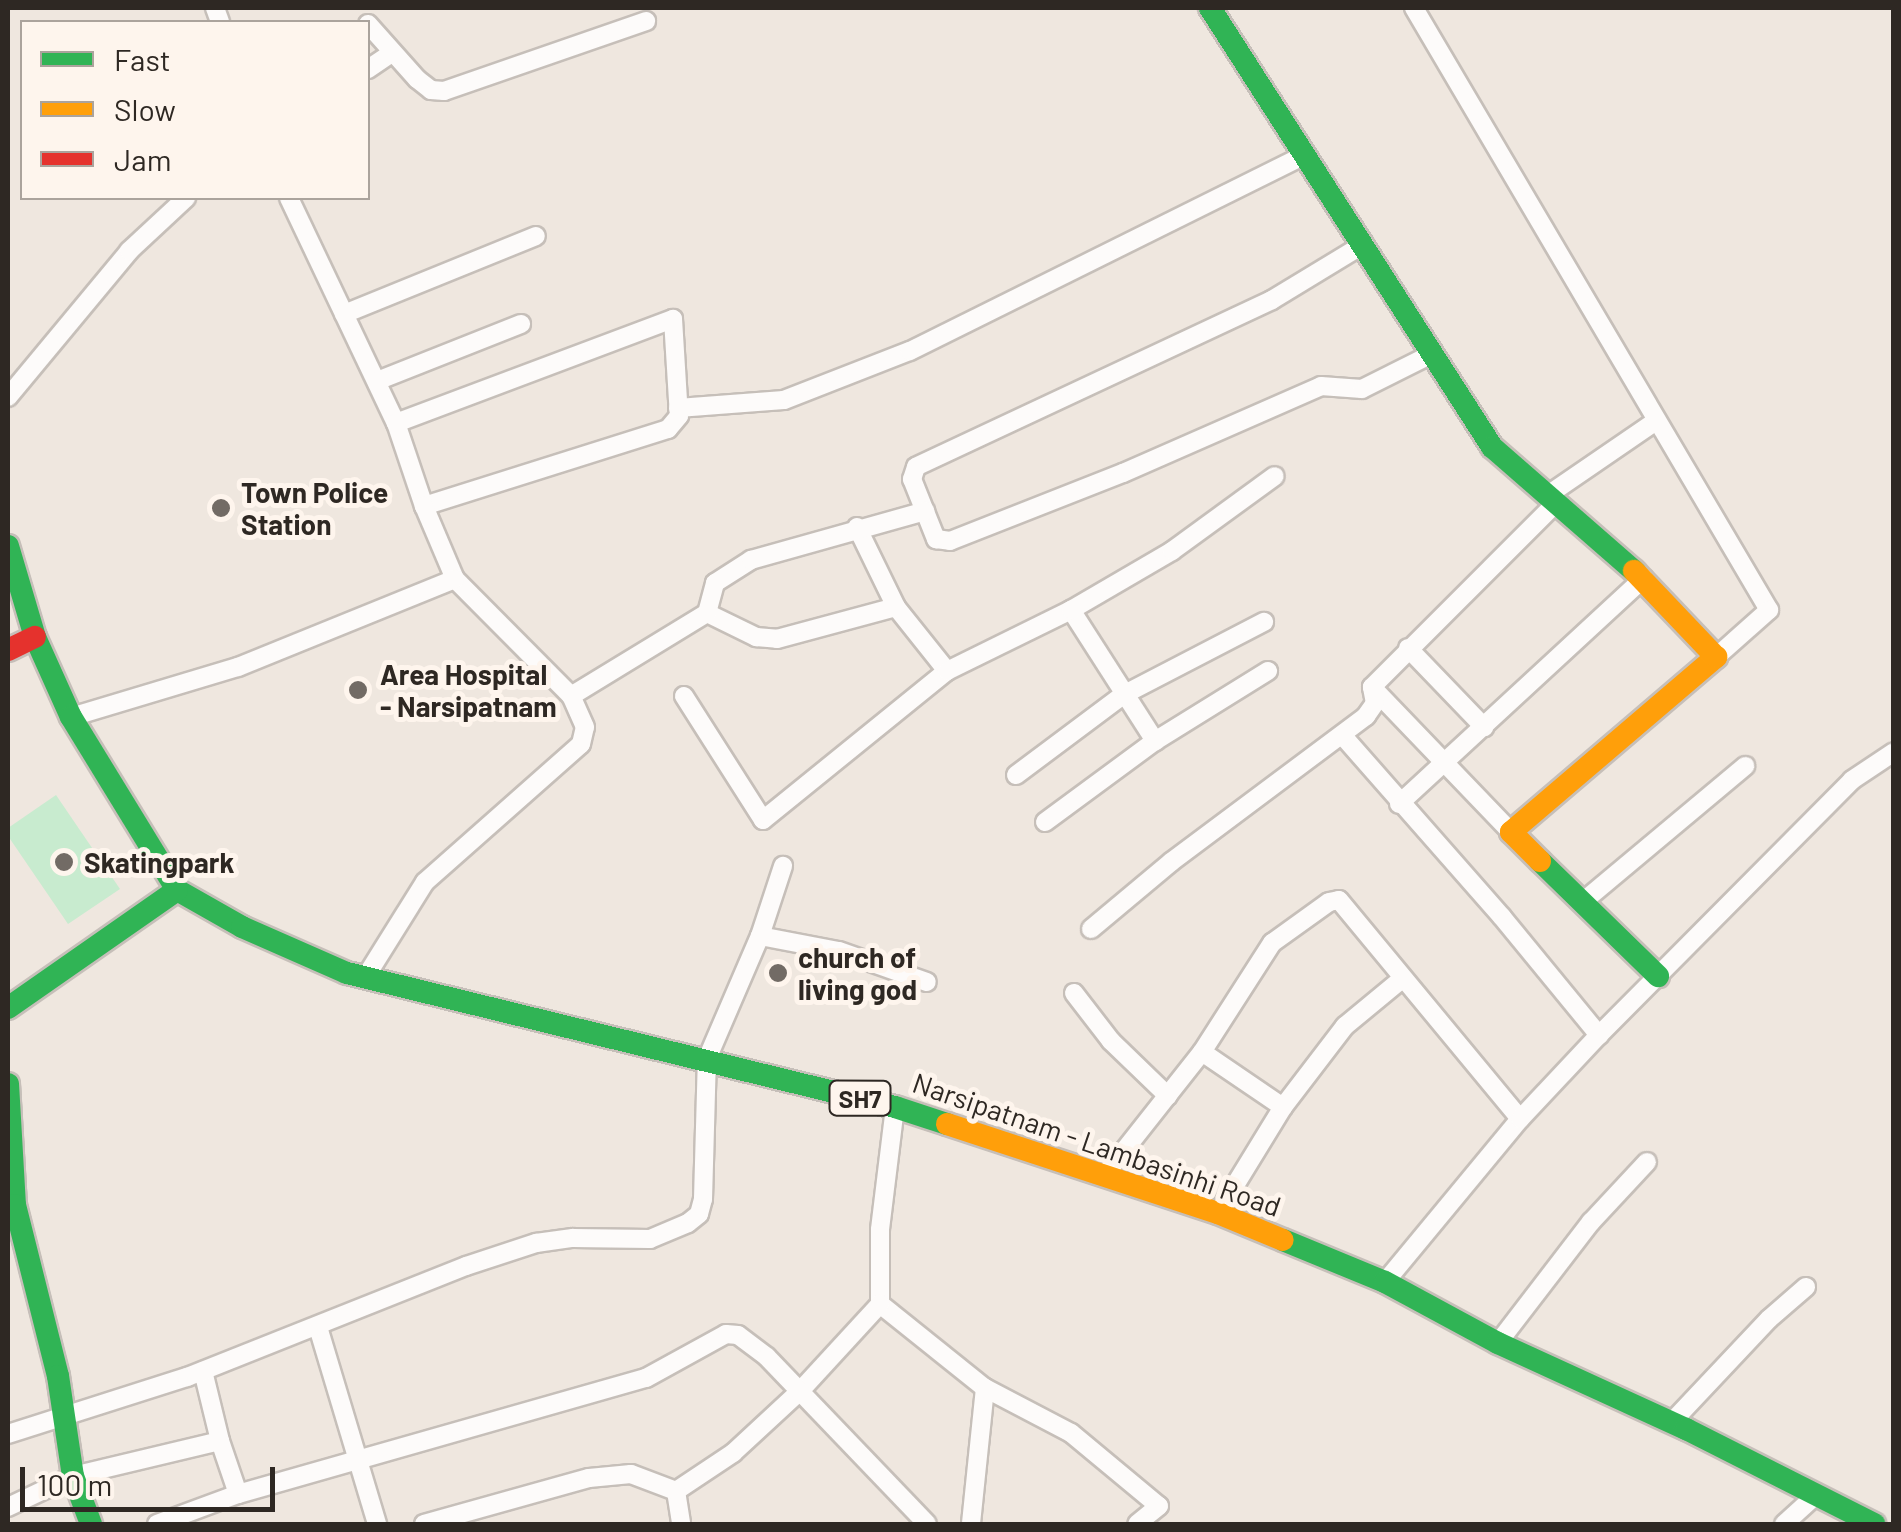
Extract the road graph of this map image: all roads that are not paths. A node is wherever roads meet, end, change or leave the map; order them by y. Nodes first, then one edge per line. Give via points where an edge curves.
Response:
1 (1210, 8) edge
2 (1414, 8) edge
3 (646, 21) dead end
4 (370, 27) edge
5 (390, 54) junction
6 (370, 68) edge
7 (1306, 156) junction
8 (184, 200) edge
9 (290, 200) edge
10 (536, 236) dead end
11 (1364, 244) junction
12 (344, 314) junction
13 (521, 324) dead end
14 (1432, 354) junction
15 (377, 381) junction
16 (8, 397) edge
17 (678, 408) junction
18 (1656, 420) junction
19 (396, 423) junction
20 (1275, 476) dead end
21 (1552, 499) junction
22 (424, 506) junction
23 (925, 511) junction
24 (857, 527) junction
25 (8, 546) edge
26 (1644, 578) junction
27 (456, 579) junction
28 (896, 608) junction
29 (1071, 610) junction
30 (707, 613) junction
31 (1264, 622) dead end
32 (35, 637) junction
33 (1408, 648) junction
34 (8, 650) edge
35 (1716, 657) junction
36 (947, 671) junction
37 (1268, 671) dead end
38 (1372, 687) junction
39 (1124, 695) junction
40 (571, 696) junction
41 (684, 696) dead end
42 (71, 716) junction
43 (1484, 727) junction
44 (1343, 736) junction
45 (1154, 741) junction
46 (1894, 752) edge
47 (1445, 763) junction
48 (1745, 766) dead end
49 (1016, 775) dead end
50 (1399, 804) junction
51 (1045, 822) dead end
52 (1510, 832) junction
53 (782, 866) dead end
54 (176, 890) junction
55 (1586, 900) junction
56 (1091, 929) dead end
57 (760, 936) junction
58 (1658, 976) junction
59 (365, 978) junction
60 (1403, 978) junction
61 (927, 982) dead end
62 (1074, 993) dead end
63 (8, 1008) edge
64 (1599, 1035) junction
65 (1202, 1052) junction
66 (707, 1060) junction
67 (8, 1084) edge
68 (1168, 1096) junction
69 (895, 1106) junction
70 (1284, 1107) junction
71 (1520, 1119) junction
72 (1647, 1162) dead end
73 (1104, 1176) junction
74 (11, 1207) edge
75 (1218, 1213) junction
76 (1385, 1282) junction
77 (1806, 1287) dead end
78 (880, 1304) junction
79 (318, 1327) junction
80 (1498, 1342) junction
81 (203, 1371) junction
82 (985, 1388) junction
83 (801, 1390) junction
84 (64, 1414) junction
85 (1671, 1422) junction
86 (8, 1434) edge
87 (220, 1442) junction
88 (356, 1462) junction
89 (74, 1476) junction
90 (676, 1491) junction
91 (238, 1494) junction
92 (1816, 1495) junction
93 (8, 1507) edge
94 (1846, 1518) edge
95 (91, 1524) edge
96 (158, 1524) edge
97 (377, 1524) edge
98 (424, 1524) edge
99 (681, 1524) edge
100 (927, 1524) edge
101 (970, 1524) edge
102 (1137, 1524) edge
103 (1784, 1524) edge
104 (1874, 1524) edge

1 - 7 main road
2 - 18 street
3 - 5 street via 444,92 430,90
4 - 5 street
5 - 6 street
7 - 11 main road
7 - 17 street via 910,351 784,400
8 - 16 street via 128,251
9 - 12 street
10 - 12 street
11 - 14 main road
11 - 23 street via 1254,309 916,467 912,478
12 - 15 street
13 - 15 street
14 - 21 main road via 1492,447
14 - 23 street via 1362,388 1321,386 950,542 936,539
15 - 19 street
17 - 19 street via 673,319
17 - 22 street via 668,429
18 - 21 street
18 - 35 street via 1769,610
19 - 22 street
20 - 29 street via 1172,550
21 - 26 main road
21 - 33 street
22 - 27 street
23 - 24 street
24 - 28 street
24 - 30 street via 751,560 715,583
25 - 32 main road, Narsipatnam - Lambasinhi Road / SH7
26 - 35 main road
26 - 43 street
27 - 40 street
27 - 42 street via 238,666
28 - 30 street via 777,639 756,638
28 - 36 street
29 - 36 street
29 - 39 street
30 - 40 street
31 - 39 street
32 - 34 main road
32 - 42 main road, Narsipatnam - Lambasinhi Road / SH7
33 - 38 street
33 - 43 street
35 - 52 main road
36 - 41 street via 763,820
37 - 45 street
38 - 44 street via 1374,706
38 - 47 street
39 - 45 street
39 - 49 street
40 - 59 street via 584,727 581,744 425,882
42 - 54 main road, Narsipatnam - Lambasinhi Road / SH7
43 - 47 street
44 - 50 street
44 - 56 street
45 - 51 street
46 - 58 street via 1852,780
47 - 50 street
47 - 52 street
48 - 55 street
50 - 64 street
52 - 55 main road
53 - 57 street
54 - 59 main road, Narsipatnam - Lambasinhi Road / SH7 via 242,927
54 - 63 main road
55 - 58 main road
57 - 61 street via 839,952
57 - 66 street
58 - 64 street
59 - 66 main road, Narsipatnam - Lambasinhi Road / SH7
60 - 65 street via 1346,905 1329,902 1272,944
60 - 70 street via 1344,1026
60 - 71 street
62 - 68 street via 1111,1041
64 - 71 street
65 - 68 street
65 - 70 street
66 - 69 main road, Narsipatnam - Lambasinhi Road / SH7
66 - 79 street via 703,1199 688,1223 650,1239 536,1243
67 - 74 main road
68 - 73 street
69 - 73 main road, Narsipatnam - Lambasinhi Road / SH7
69 - 78 street via 880,1230
70 - 75 street
71 - 76 street
72 - 80 street
73 - 75 main road, Narsipatnam - Lambasinhi Road / SH7
74 - 84 main road
75 - 76 main road, Narsipatnam - Lambasinhi Road / SH7
76 - 80 main road, Narsipatnam - Lambasinhi Road / SH7
77 - 85 street
78 - 82 street
78 - 83 street
79 - 81 street
79 - 88 street
80 - 85 main road, Narsipatnam - Lambasinhi Road / SH7
81 - 84 street
81 - 87 street
82 - 101 street
82 - 102 street via 1070,1433 1159,1506
83 - 88 street via 750,1342 726,1334 646,1378
83 - 90 street via 733,1454
83 - 100 street
84 - 86 street
84 - 89 main road
85 - 92 main road, Narsipatnam - Lambasinhi Road / SH7
87 - 89 street
87 - 91 street
88 - 91 street
88 - 97 street
89 - 93 street
89 - 95 main road
90 - 98 street via 630,1474 589,1478
90 - 99 street
91 - 96 street
92 - 94 main road, Narsipatnam - Lambasinhi Road / SH7
92 - 103 street
94 - 104 main road, Narsipatnam - Lambasinhi Road / SH7

